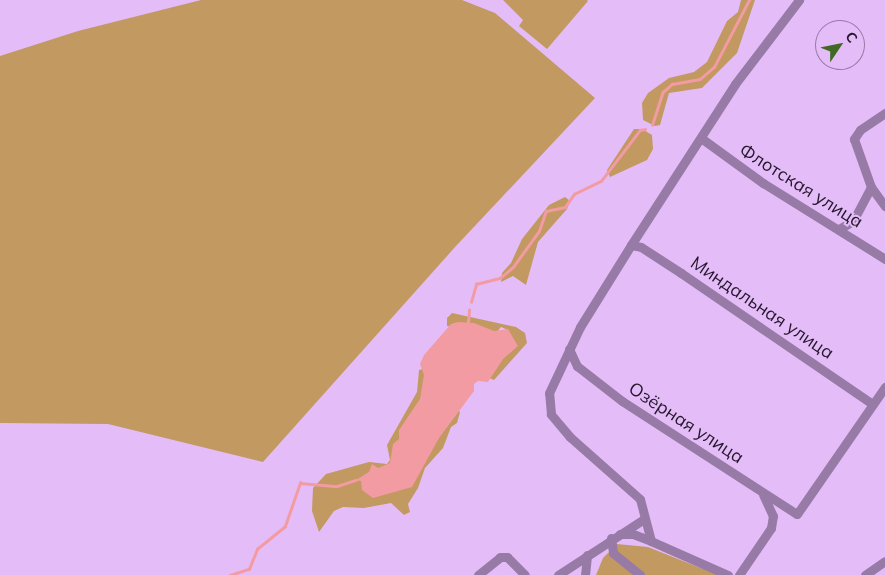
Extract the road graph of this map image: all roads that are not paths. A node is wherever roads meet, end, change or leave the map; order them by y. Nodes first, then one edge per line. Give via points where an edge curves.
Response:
1 (799, 0) edge
2 (885, 113) edge
3 (701, 138) junction
4 (871, 186) junction
5 (885, 206) edge
6 (839, 229) junction
7 (631, 245) junction
8 (885, 259) edge
9 (569, 349) junction
10 (885, 387) edge
11 (872, 404) junction
12 (762, 492) junction
13 (644, 519) junction
14 (614, 536) junction
15 (651, 541) junction
16 (587, 555) junction
17 (885, 561) edge
18 (478, 575) edge
19 (525, 575) edge
20 (558, 575) edge
21 (585, 575) edge
22 (640, 575) edge
23 (728, 575) edge
24 (739, 575) edge
25 (865, 575) edge

1 - 3 street via 735,84
2 - 4 street via 860,130 854,139 854,147
3 - 6 street, Флотская улица via 763,183
3 - 7 street
4 - 5 street
4 - 6 street via 853,221
6 - 8 street, Флотская улица
7 - 9 street
7 - 11 street, Миндальная улица via 641,247 690,278
9 - 12 street, Озёрная улица via 576,366 622,401
9 - 13 street via 548,393 551,414 570,437 640,499
10 - 11 street
11 - 12 street, Озёрная улица via 796,514
12 - 24 street via 773,516 771,528
13 - 14 street
13 - 15 street
14 - 15 street via 633,534
14 - 16 street
14 - 22 street via 613,553
15 - 23 street
16 - 20 street
16 - 21 street
17 - 25 street
18 - 19 street via 494,562 507,557

